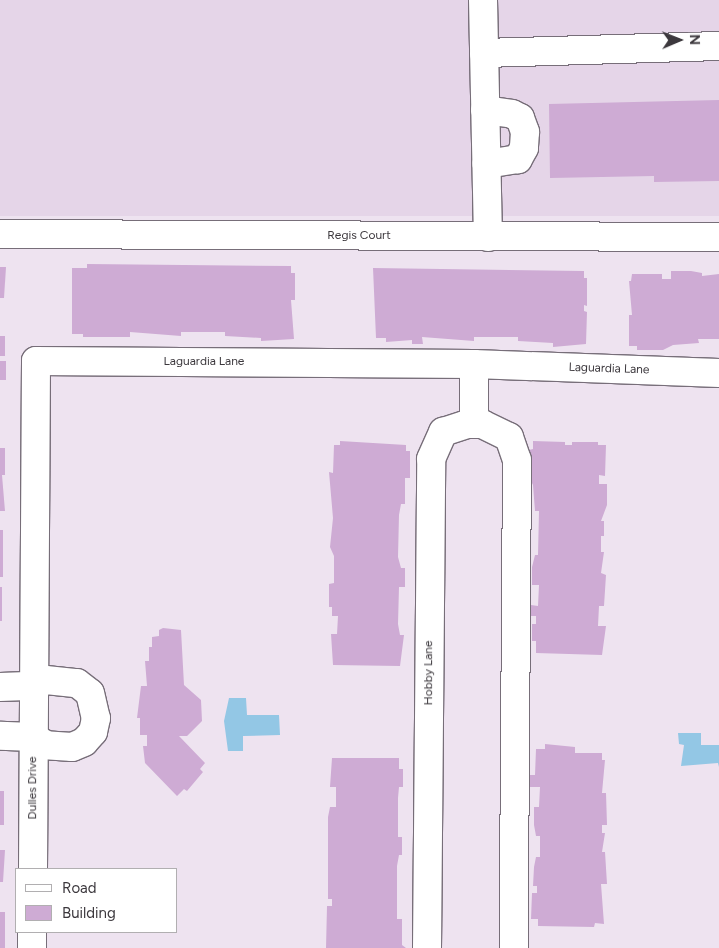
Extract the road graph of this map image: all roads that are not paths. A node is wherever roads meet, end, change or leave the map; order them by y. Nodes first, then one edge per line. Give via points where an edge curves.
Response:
1 (483, 0) edge
2 (719, 46) edge
3 (484, 53) junction
4 (485, 110) junction
5 (486, 164) junction
6 (0, 234) edge
7 (488, 237) junction
8 (719, 237) edge
9 (474, 364) junction
10 (719, 373) edge
11 (474, 424) junction
12 (0, 687) edge
13 (34, 697) junction
14 (0, 736) edge
15 (33, 737) junction
16 (33, 868) edge
17 (32, 933) edge
18 (32, 948) edge
19 (427, 948) edge
20 (514, 948) edge

1 - 3 street
2 - 3 street
3 - 4 street
4 - 5 street
4 - 5 street via 520,118 525,132 524,148 518,159
5 - 7 street
6 - 7 street, Regis Court
7 - 8 street, Regis Court
9 - 10 street, Laguardia Lane
9 - 11 street
9 - 13 street, Laguardia Lane via 36,361
11 - 19 street, Hobby Lane via 444,432 431,459
11 - 20 street via 509,437 517,460
12 - 13 street
13 - 15 street, Dulles Drive
13 - 15 street via 46,680 77,683 90,694 96,718 93,732 84,742 72,747 46,745
14 - 15 street
15 - 16 street, Dulles Drive
17 - 18 street

